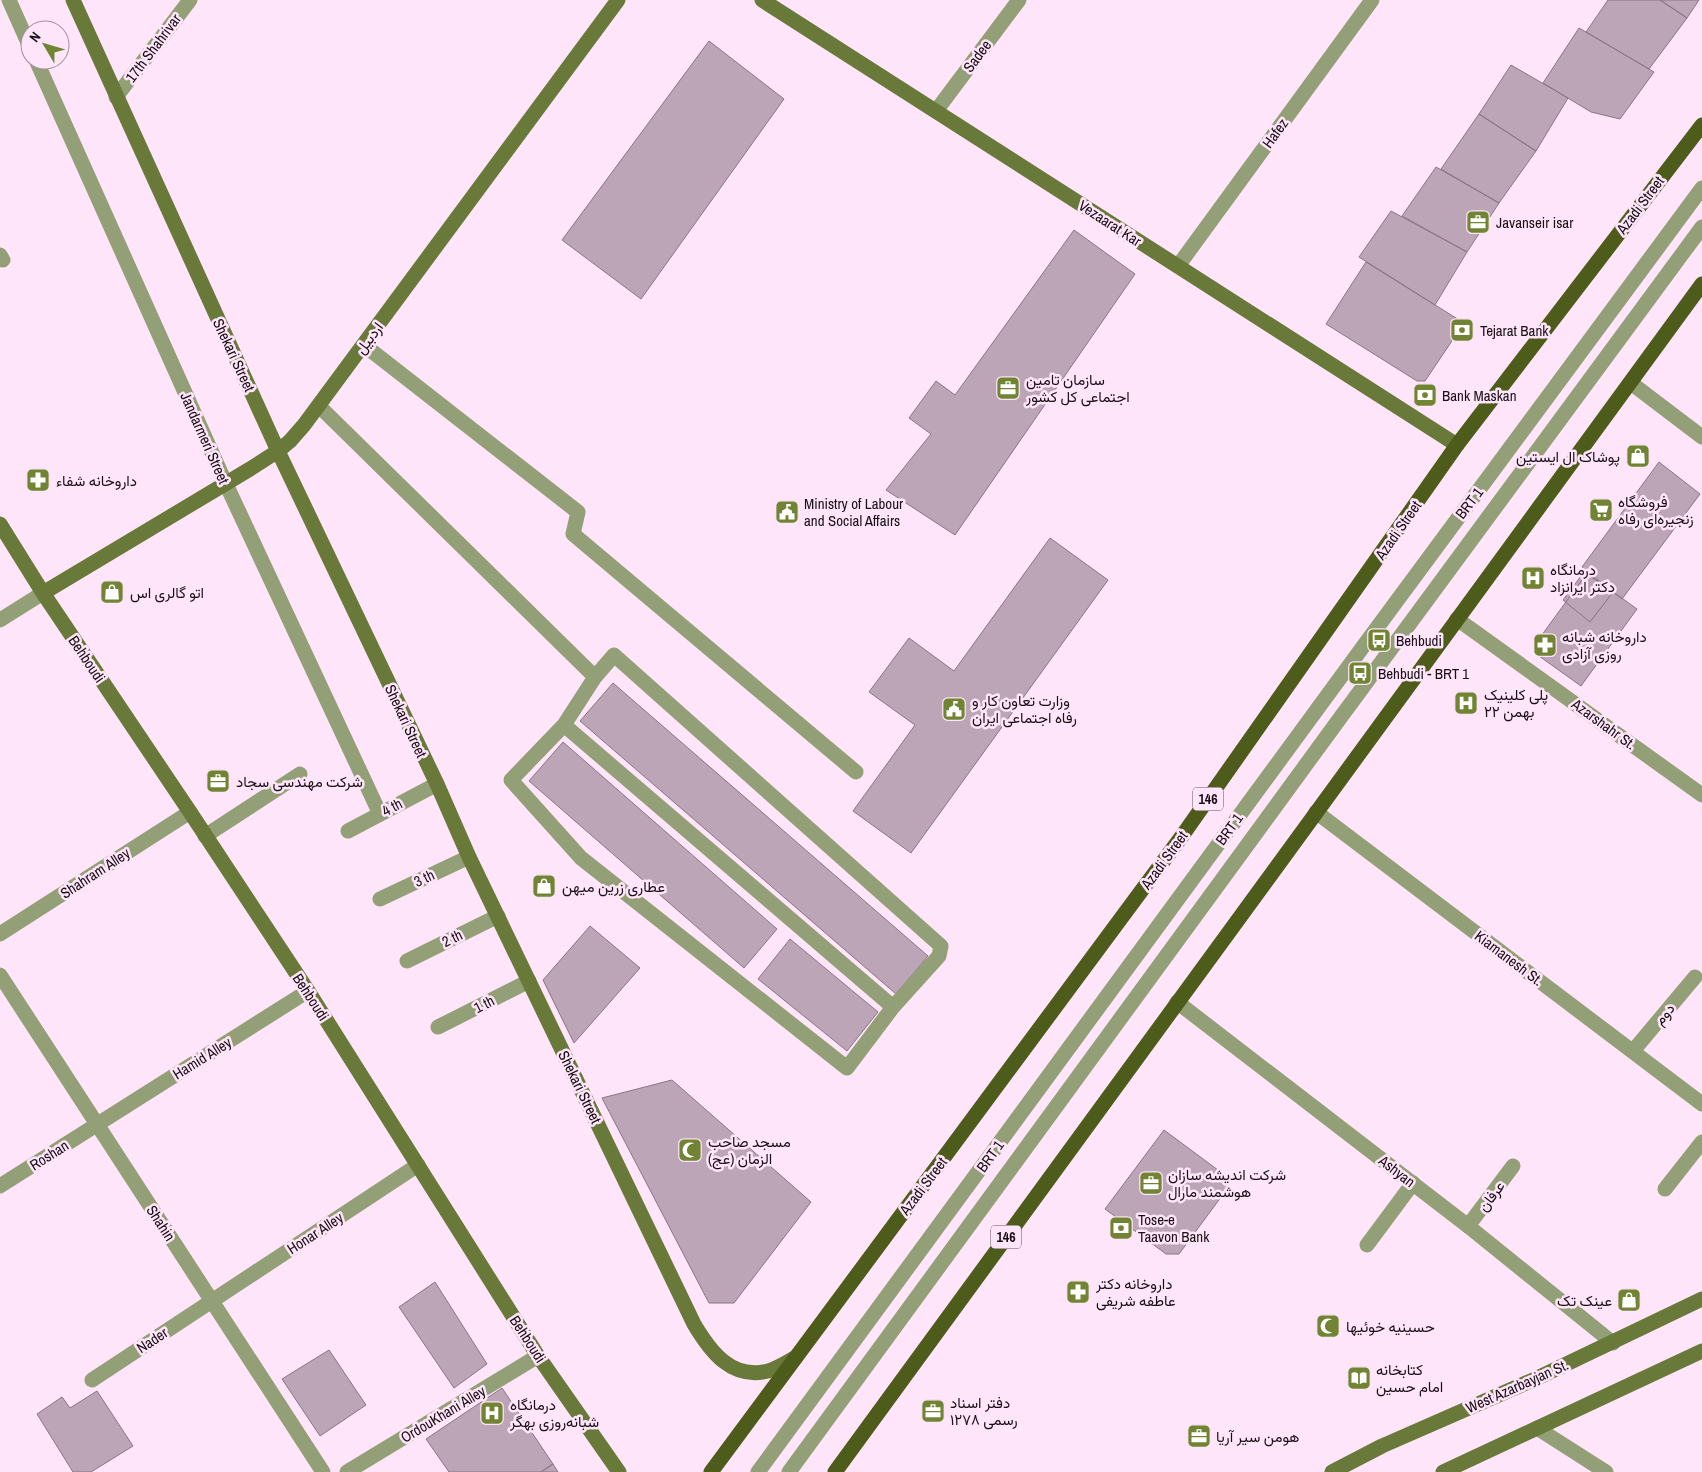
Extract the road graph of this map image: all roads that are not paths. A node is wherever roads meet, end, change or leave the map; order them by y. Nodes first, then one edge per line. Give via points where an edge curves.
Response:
1 (9, 0) edge
2 (73, 0) edge
3 (190, 0) edge
4 (618, 0) edge
5 (762, 0) edge
6 (1019, 0) edge
7 (1372, 0) edge
8 (20, 25) edge
9 (40, 70) edge
10 (116, 97) junction
11 (936, 112) junction
12 (1702, 125) edge
13 (1702, 188) edge
14 (1702, 227) edge
15 (1178, 266) junction
16 (1702, 284) edge
17 (364, 345) junction
18 (1631, 383) junction
19 (319, 406) junction
20 (1702, 436) edge
21 (1458, 445) junction
22 (278, 451) junction
23 (226, 484) junction
24 (0, 524) edge
25 (43, 593) junction
26 (1457, 619) junction
27 (0, 620) edge
28 (595, 677) junction
29 (564, 725) junction
30 (856, 772) dead end
31 (300, 774) dead end
32 (436, 784) junction
33 (1702, 795) edge
34 (190, 812) junction
35 (1316, 812) junction
36 (380, 814) junction
37 (348, 831) dead end
38 (204, 836) junction
39 (469, 857) junction
40 (380, 899) dead end
41 (498, 916) junction
42 (0, 934) edge
43 (407, 961) dead end
44 (0, 975) edge
45 (1695, 977) dead end
46 (529, 981) junction
47 (308, 991) junction
48 (1178, 1002) junction
49 (893, 1006) junction
50 (438, 1027) dead end
51 (1633, 1051) junction
52 (1702, 1104) edge
53 (97, 1125) junction
54 (1702, 1142) edge
55 (418, 1165) junction
56 (1513, 1166) dead end
57 (1414, 1184) junction
58 (0, 1186) edge
59 (1665, 1189) dead end
60 (1468, 1226) junction
61 (1367, 1245) dead end
62 (1702, 1299) edge
63 (212, 1301) junction
64 (1613, 1343) junction
65 (1702, 1351) edge
66 (538, 1356) junction
67 (796, 1357) junction
68 (92, 1380) dead end
69 (1537, 1428) junction
70 (323, 1472) edge
71 (348, 1472) edge
72 (619, 1472) edge
73 (710, 1472) edge
74 (758, 1472) edge
75 (789, 1472) edge
76 (835, 1472) edge
77 (1332, 1472) edge
78 (1443, 1472) edge
79 (1606, 1472) edge

1 - 8 street
2 - 10 street, Shekari Street
3 - 10 street, 17th Shahrivar
4 - 17 street, اردبیل
5 - 11 street, Vezaarat Kar
6 - 11 street, Sadee
7 - 15 street, Hafez
9 - 23 street, Jandarmeri Street
10 - 22 street, Shekari Street
11 - 15 street, Vezaarat Kar
12 - 21 main road, Azadi Street / 146
13 - 74 street, BRT 1
14 - 75 street, BRT 1
15 - 21 street, Vezaarat Kar
16 - 18 main road, 146
17 - 19 street, اردبیل
17 - 30 street via 578,512 573,534
18 - 20 street
18 - 26 main road, 146
19 - 22 street, اردبیل
19 - 28 street
21 - 67 main road, Azadi Street / 146 via 1182,836
22 - 23 street, اردبیل
22 - 32 street, Shekari Street
23 - 25 street, اردبیل
23 - 36 street, Jandarmeri Street
24 - 25 street, Behboudi
25 - 27 street
25 - 34 street, Behboudi
26 - 33 street, Azarshahr St.
26 - 35 main road, 146
28 - 29 street
28 - 49 street via 614,655 941,946 939,956
29 - 49 street
29 - 49 street via 511,780 581,858 847,1068
31 - 38 street
32 - 36 street, 4 th
32 - 39 street, Shekari Street
34 - 38 street, Behboudi
34 - 42 street, Shahram Alley
35 - 48 main road, 146
35 - 51 street, Kiamanesh St.
36 - 37 street, 4 th
38 - 47 street, Behboudi
39 - 40 street, 3 th
39 - 41 street, Shekari Street
41 - 43 street, 2 th
41 - 46 street, Shekari Street
44 - 53 street, Shahin
45 - 51 street, دوم
46 - 50 street, 1 th
46 - 67 street, Shekari Street via 705,1343 717,1357 735,1368 751,1371 767,1371
47 - 53 street, Hamid Alley
47 - 55 street, Behboudi
48 - 57 street, Ashyan
48 - 76 main road, 146
51 - 52 street, Kiamanesh St.
53 - 58 street, Roshan
53 - 63 street, Shahin
54 - 59 street
55 - 63 street, Honar Alley
55 - 66 street, Behboudi
56 - 60 street, عرفان
57 - 60 street, Ashyan
57 - 61 street
60 - 64 street, Ashyan
62 - 64 street, West Azarbayjan St.
63 - 68 street, Nader
63 - 70 street, Shahin
64 - 77 street, West Azarbayjan St. via 1382,1446
65 - 69 street
66 - 71 street, OrdouKhani Alley
66 - 72 street, Behboudi
67 - 73 main road, Azadi Street / 146
69 - 78 street
69 - 79 street

